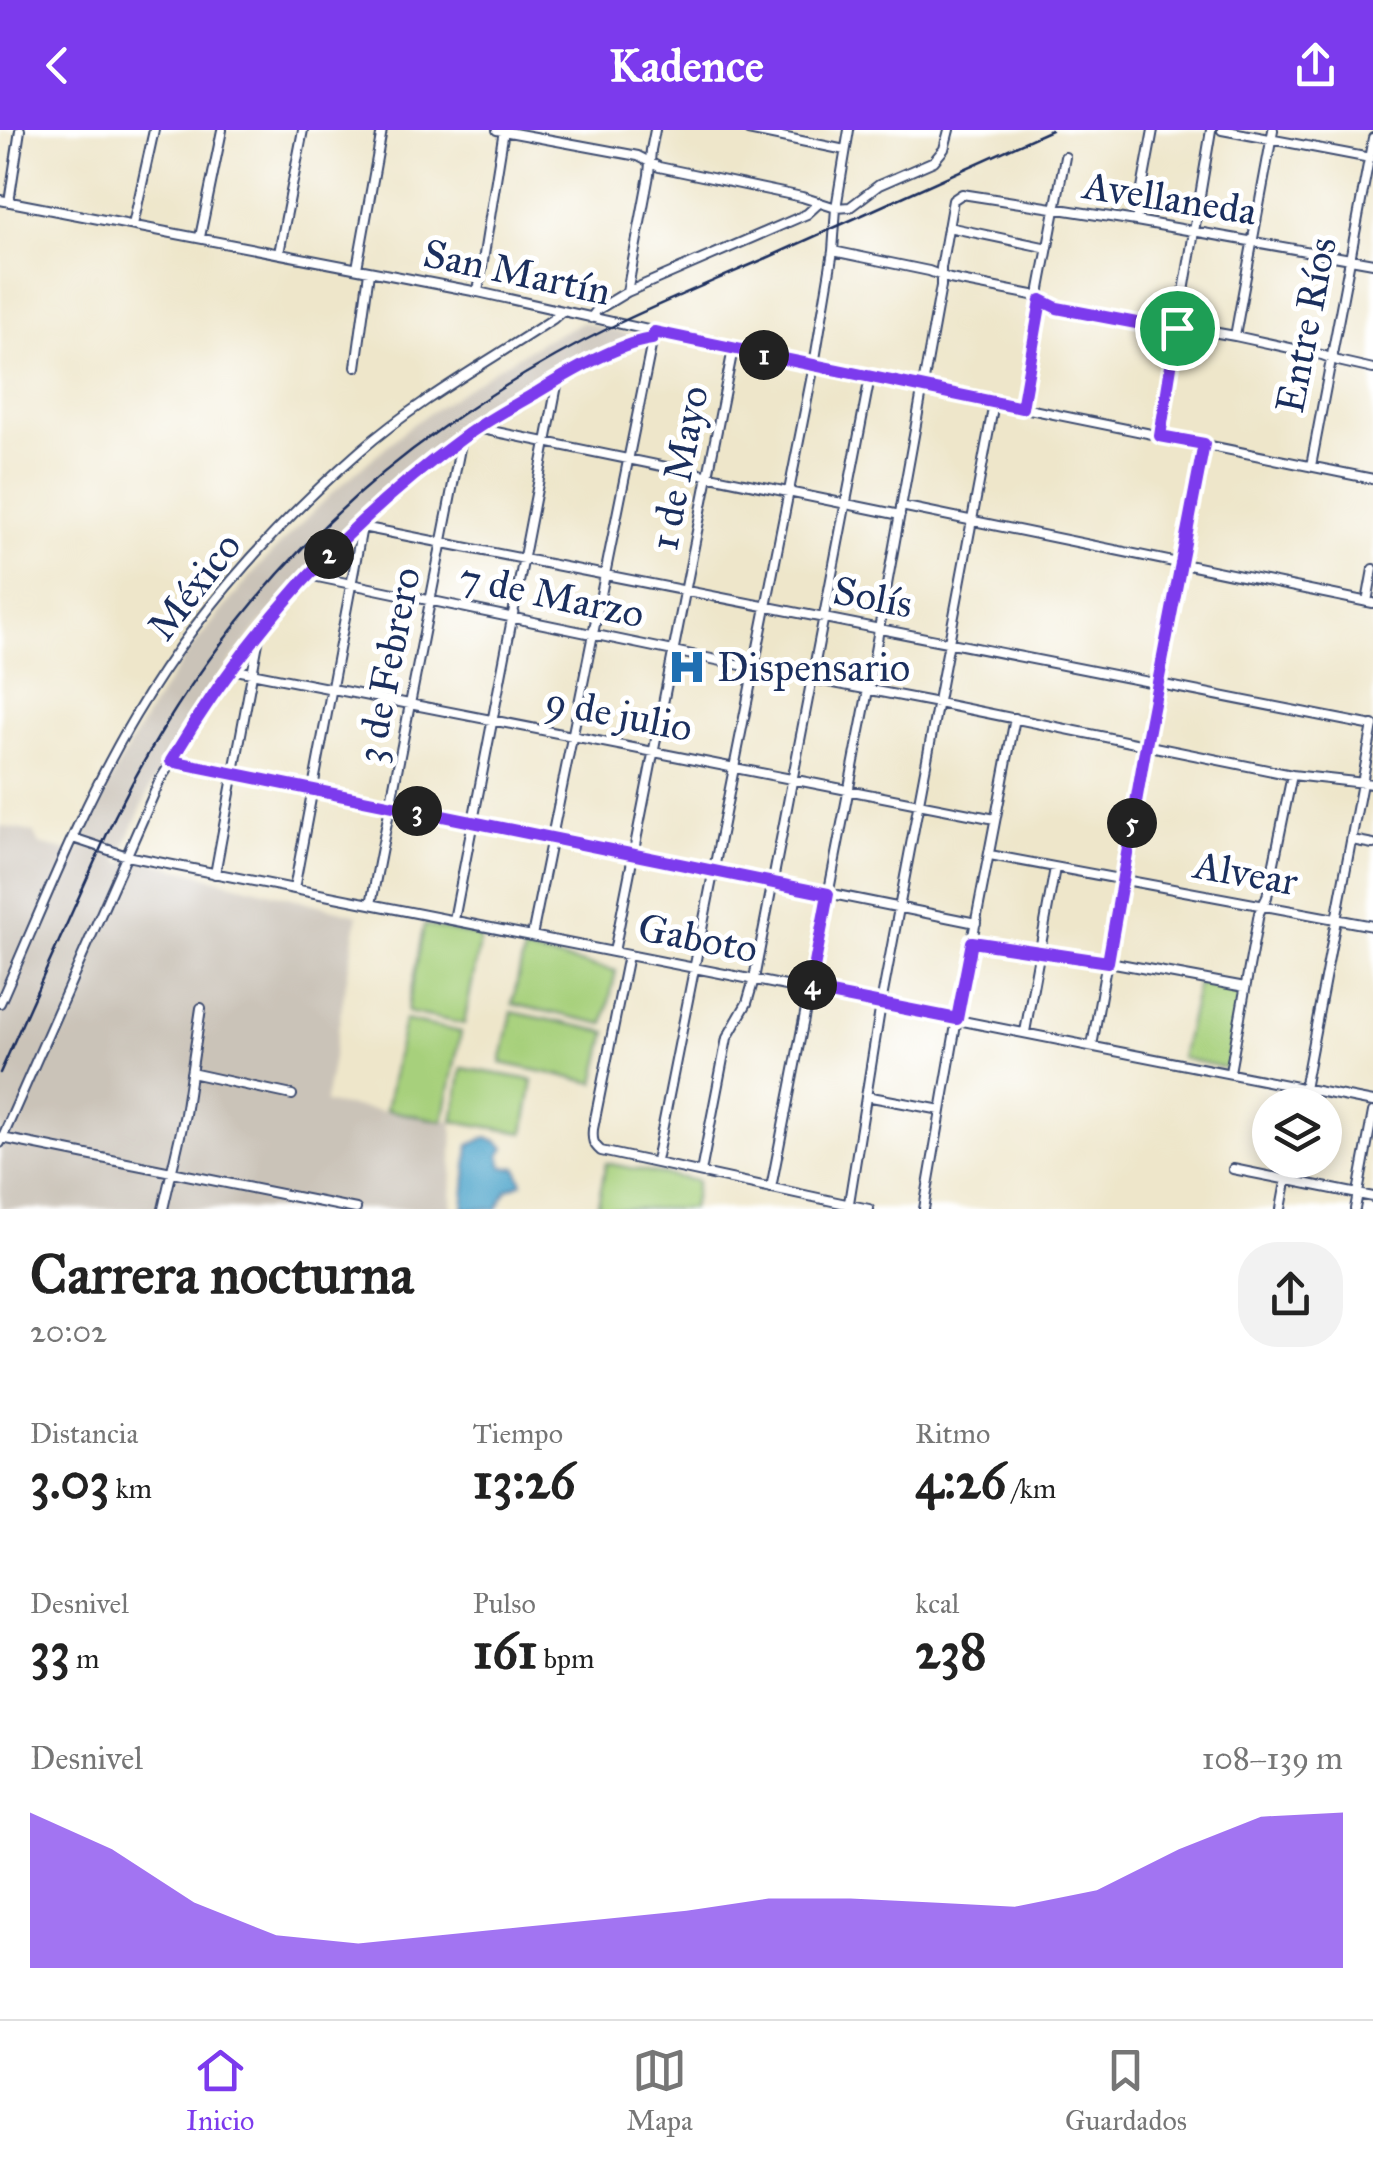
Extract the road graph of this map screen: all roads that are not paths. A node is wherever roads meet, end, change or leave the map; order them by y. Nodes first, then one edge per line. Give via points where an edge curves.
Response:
1 (20, 130) edge
2 (154, 130) edge
3 (222, 130) edge
4 (303, 130) edge
5 (382, 130) edge
6 (501, 130) edge
7 (655, 130) edge
8 (748, 130) edge
9 (848, 130) edge
10 (948, 130) edge
11 (1154, 130) edge
12 (1211, 130) edge
13 (1222, 130) edge
14 (1272, 135) edge
15 (1373, 138) edge
16 (844, 150) junction
17 (1065, 157) dead end
18 (1371, 158) edge
19 (650, 162) junction
20 (5, 201) edge
21 (819, 203) junction
22 (836, 208) junction
23 (1055, 209) junction
24 (1136, 222) junction
25 (133, 225) junction
26 (948, 227) junction
27 (1192, 231) junction
28 (200, 238) junction
29 (1252, 242) junction
30 (1048, 248) junction
31 (833, 250) junction
32 (279, 253) junction
33 (1349, 258) junction
34 (1373, 263) edge
35 (357, 268) junction
36 (370, 272) junction
37 (941, 276) junction
38 (478, 292) junction
39 (627, 292) junction
40 (1041, 300) junction
41 (561, 312) junction
42 (591, 318) junction
43 (1177, 328) junction
44 (653, 336) junction
45 (1235, 336) junction
46 (733, 349) junction
47 (1330, 358) junction
48 (814, 365) junction
49 (356, 367) dead end
50 (1373, 369) edge
51 (870, 377) junction
52 (558, 379) junction
53 (923, 387) junction
54 (994, 403) junction
55 (1022, 408) junction
56 (477, 428) junction
57 (1160, 436) junction
58 (462, 438) junction
59 (546, 442) junction
60 (1204, 444) junction
61 (628, 459) junction
62 (1310, 466) junction
63 (708, 476) junction
64 (1373, 479) edge
65 (789, 492) junction
66 (846, 504) junction
67 (900, 510) junction
68 (971, 521) junction
69 (360, 525) junction
70 (443, 543) junction
71 (524, 559) junction
72 (1182, 563) junction
73 (1373, 569) edge
74 (308, 575) junction
75 (605, 575) junction
76 (350, 584) junction
77 (685, 591) junction
78 (430, 601) junction
79 (1370, 602) edge
80 (767, 607) junction
81 (512, 618) junction
82 (824, 618) junction
83 (879, 629) junction
84 (260, 632) junction
85 (593, 634) junction
86 (948, 643) junction
87 (673, 651) junction
88 (755, 668) junction
89 (231, 669) junction
90 (254, 673) junction
91 (812, 679) junction
92 (1158, 684) junction
93 (331, 688) junction
94 (868, 690) junction
95 (938, 702) junction
96 (410, 704) junction
97 (1015, 718) junction
98 (492, 720) junction
99 (1373, 726) edge
100 (572, 736) junction
101 (1146, 745) junction
102 (653, 751) junction
103 (171, 761) junction
104 (734, 768) junction
105 (235, 774) junction
106 (1292, 775) junction
107 (792, 779) junction
108 (1362, 783) junction
109 (1373, 784) edge
110 (312, 790) junction
111 (848, 790) junction
112 (919, 804) junction
113 (390, 805) junction
114 (996, 819) junction
115 (473, 822) junction
116 (73, 838) junction
117 (552, 838) junction
118 (1352, 840) junction
119 (1373, 844) edge
120 (633, 854) junction
121 (990, 855) junction
122 (127, 856) junction
123 (1055, 868) junction
124 (714, 870) junction
125 (215, 874) junction
126 (1122, 881) junction
127 (774, 882) junction
128 (294, 889) junction
129 (828, 894) junction
130 (371, 904) junction
131 (1263, 905) junction
132 (900, 908) junction
133 (454, 920) junction
134 (1338, 920) junction
135 (976, 923) junction
136 (1373, 926) edge
137 (532, 936) junction
138 (972, 942) junction
139 (614, 952) junction
140 (1040, 952) junction
141 (628, 954) junction
142 (1108, 962) junction
143 (695, 968) junction
144 (754, 979) junction
145 (1246, 987) junction
146 (810, 990) junction
147 (0, 1003) edge
148 (881, 1004) junction
149 (201, 1008) dead end
150 (957, 1019) junction
151 (1025, 1032) junction
152 (1092, 1046) junction
153 (1230, 1072) junction
154 (191, 1074) junction
155 (1304, 1087) junction
156 (292, 1095) dead end
157 (866, 1096) junction
158 (1373, 1102) edge
159 (941, 1110) junction
160 (1373, 1112) edge
161 (1, 1140) edge
162 (656, 1161) junction
163 (1233, 1169) dead end
164 (701, 1172) junction
165 (172, 1173) junction
166 (1287, 1178) edge
167 (1286, 1181) junction
168 (771, 1188) junction
169 (1357, 1194) junction
170 (1373, 1197) edge
171 (848, 1207) edge
172 (164, 1209) edge
173 (356, 1209) edge
174 (869, 1209) edge
175 (924, 1209) edge
176 (1282, 1209) edge
177 (1355, 1209) edge

1 - 20 street
2 - 25 street
3 - 28 street
4 - 32 street
5 - 35 street
6 - 19 street
6 - 38 street
7 - 19 street
8 - 16 street
9 - 16 street
10 - 22 street via 934,161
11 - 24 street
12 - 27 street
13 - 14 street
14 - 18 street
14 - 29 street
15 - 18 street, Entre Ríos
16 - 22 street
17 - 23 street
18 - 33 street, Entre Ríos
19 - 21 street
19 - 39 street
20 - 25 street, San Martín
21 - 22 street
21 - 39 street
22 - 31 street
23 - 24 street, Avellaneda
23 - 26 street, Avellaneda via 962,194 953,200
23 - 30 street
24 - 27 street, Avellaneda
25 - 28 street, San Martín
26 - 30 street
26 - 37 street
27 - 29 street, Avellaneda
27 - 43 street
28 - 32 street, San Martín
29 - 33 street, Avellaneda
29 - 45 street
30 - 40 street
31 - 37 street
31 - 48 street
32 - 35 street, San Martín
33 - 34 street, Avellaneda
33 - 47 street, Entre Ríos
35 - 36 street, San Martín
36 - 38 street, San Martín
36 - 49 street
37 - 40 street
37 - 53 street
38 - 41 street, San Martín
39 - 42 street
40 - 43 street
40 - 55 street
41 - 42 street, San Martín
41 - 116 street, México via 387,430 293,513 184,642 136,715
42 - 44 street, San Martín
43 - 45 street
43 - 57 street
44 - 46 street, San Martín
44 - 52 street
44 - 61 street
45 - 47 street
46 - 48 street, San Martín
46 - 63 street, 1 de Mayo
47 - 50 street
47 - 62 street, Entre Ríos
48 - 51 street, San Martín
48 - 65 street
51 - 53 street, San Martín
51 - 66 street
52 - 56 street
52 - 59 street
53 - 54 street, San Martín
53 - 67 street
54 - 55 street, San Martín
54 - 68 street
55 - 57 street, San Martín
56 - 58 street
56 - 59 street
57 - 60 street, San Martín
58 - 69 street
58 - 70 street, 3 de Febrero
59 - 61 street
59 - 71 street
60 - 62 street, San Martín
60 - 72 street
61 - 63 street
61 - 75 street
62 - 64 street, San Martín
63 - 65 street
63 - 77 street, 1 de Mayo
65 - 66 street
65 - 80 street
66 - 67 street
66 - 82 street
67 - 68 street
67 - 83 street
68 - 72 street
68 - 86 street
69 - 70 street, Solís
69 - 74 street
69 - 76 street
70 - 71 street, Solís
70 - 78 street, 3 de Febrero
71 - 75 street, Solís
71 - 81 street
72 - 79 street
72 - 92 street
73 - 79 street
74 - 76 street, 7 de Marzo
74 - 84 street
75 - 77 street, Solís
75 - 85 street
76 - 78 street, 7 de Marzo
76 - 93 street
77 - 80 street, Solís
77 - 87 street, 1 de Mayo
78 - 81 street, 7 de Marzo
78 - 96 street, 3 de Febrero
80 - 82 street, Solís
80 - 88 street
81 - 85 street, 7 de Marzo
81 - 98 street
82 - 83 street, Solís
82 - 91 street
83 - 86 street, Solís
83 - 94 street
84 - 89 street
84 - 90 street
85 - 87 street, 7 de Marzo
85 - 100 street
86 - 92 street, Solís
86 - 95 street
87 - 88 street, 7 de Marzo
87 - 102 street, 1 de Mayo
88 - 91 street, 7 de Marzo
88 - 104 street
89 - 90 street, 9 de julio
89 - 103 street
90 - 93 street, 9 de julio
90 - 105 street
91 - 94 street, 7 de Marzo
91 - 107 street
92 - 99 street, Solís
92 - 101 street
93 - 96 street, 9 de julio
93 - 110 street
94 - 95 street, 7 de Marzo
94 - 111 street
95 - 97 street, 7 de Marzo
95 - 112 street
96 - 98 street, 9 de julio
96 - 113 street, 3 de Febrero
97 - 101 street, 7 de Marzo
97 - 114 street
98 - 100 street, 9 de julio
98 - 115 street
99 - 108 street
100 - 102 street, 9 de julio
100 - 117 street
101 - 106 street, 7 de Marzo
101 - 126 street
102 - 104 street, 9 de julio
102 - 120 street, 1 de Mayo
103 - 105 street
103 - 122 street
104 - 107 street, 9 de julio
104 - 124 street
105 - 110 street
105 - 125 street
106 - 108 street, 7 de Marzo
106 - 131 street
107 - 111 street, 9 de julio
107 - 127 street
108 - 109 street, 7 de Marzo
108 - 118 street
110 - 113 street
110 - 128 street
111 - 112 street, 9 de julio
111 - 129 street
112 - 114 street, 9 de julio
112 - 132 street
113 - 115 street
113 - 130 street, 3 de Febrero
114 - 121 street
115 - 117 street
115 - 133 street
116 - 122 street, Gaboto
116 - 147 street, México
117 - 120 street
117 - 137 street
118 - 119 street
118 - 134 street
120 - 124 street
120 - 139 street, 1 de Mayo
121 - 123 street, Alvear
121 - 135 street
122 - 125 street, Gaboto
122 - 161 street
123 - 126 street, Alvear
123 - 140 street
124 - 127 street
124 - 143 street
125 - 128 street, Gaboto
126 - 131 street, Alvear
126 - 142 street
127 - 129 street
127 - 144 street
128 - 130 street, Gaboto
129 - 132 street
129 - 146 street
130 - 133 street, Gaboto
131 - 134 street, Alvear
131 - 145 street
132 - 135 street
132 - 148 street
133 - 137 street, Gaboto
134 - 136 street, Alvear
134 - 155 street
135 - 138 street
137 - 139 street, Gaboto
138 - 140 street
138 - 150 street
139 - 141 street, Gaboto
140 - 142 street
140 - 151 street
141 - 143 street, Gaboto
141 - 162 street via 592,1139 601,1151
142 - 145 street
142 - 152 street
143 - 144 street, Gaboto
143 - 162 street
144 - 146 street, Gaboto
144 - 164 street via 727,1038
145 - 153 street
146 - 148 street, Gaboto
146 - 168 street
148 - 150 street, Gaboto
148 - 157 street
149 - 154 street
150 - 151 street, Gaboto
150 - 159 street
151 - 152 street, Gaboto
152 - 153 street, Gaboto
153 - 155 street, Gaboto
154 - 156 street
154 - 165 street
155 - 158 street, Gaboto
157 - 159 street
157 - 171 street
159 - 175 street
160 - 169 street
161 - 165 street
162 - 164 street
163 - 167 street
164 - 168 street
165 - 172 street
165 - 173 street
166 - 167 street
167 - 169 street
167 - 176 street
168 - 171 street
169 - 170 street
169 - 177 street
171 - 174 street

